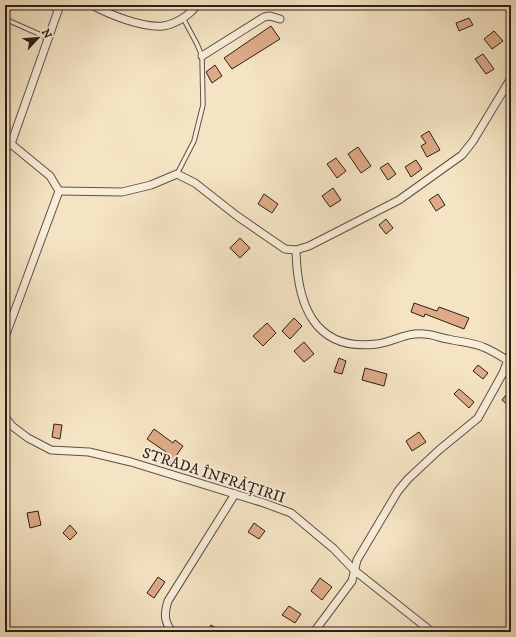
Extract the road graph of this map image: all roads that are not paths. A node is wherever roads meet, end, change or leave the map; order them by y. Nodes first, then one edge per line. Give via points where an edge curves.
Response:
1 (48, 5) edge
2 (92, 5) edge
3 (197, 5) edge
4 (59, 8) edge
5 (104, 8) edge
6 (5, 18) edge
7 (183, 18) junction
8 (280, 19) dead end
9 (48, 38) junction
10 (202, 56) junction
11 (511, 78) edge
12 (11, 144) junction
13 (5, 149) edge
14 (177, 174) junction
15 (59, 191) junction
16 (296, 250) junction
17 (5, 337) edge
18 (511, 352) edge
19 (507, 360) junction
20 (5, 417) edge
21 (235, 494) junction
22 (354, 570) junction
23 (172, 632) edge
24 (314, 632) edge
25 (432, 632) edge

1 - 4 lane
2 - 5 street
3 - 7 street
4 - 9 street
5 - 7 street via 148,25 164,26
6 - 9 lane
7 - 10 lane
8 - 10 street via 264,17
9 - 12 street
10 - 14 lane via 203,104 194,141
11 - 16 street via 473,140 452,164 399,200 309,246
12 - 13 street
12 - 15 street via 50,176
14 - 15 street via 151,185 122,192
14 - 16 street via 195,182 237,216 285,249
15 - 17 street
16 - 19 street via 299,292 316,325 331,338 359,345 378,344 408,334 424,334 482,346
18 - 19 street
19 - 22 street via 503,373 478,418 408,479 357,560
20 - 21 street, STRADA ÎNFRĂȚIRII via 28,438 51,450 89,452 131,462
21 - 22 street, STRADA ÎNFRĂȚIRII via 291,513 329,544
21 - 23 street via 168,601 165,620
22 - 24 street via 352,581
22 - 25 street, STRADA ÎNFRĂȚIRII

